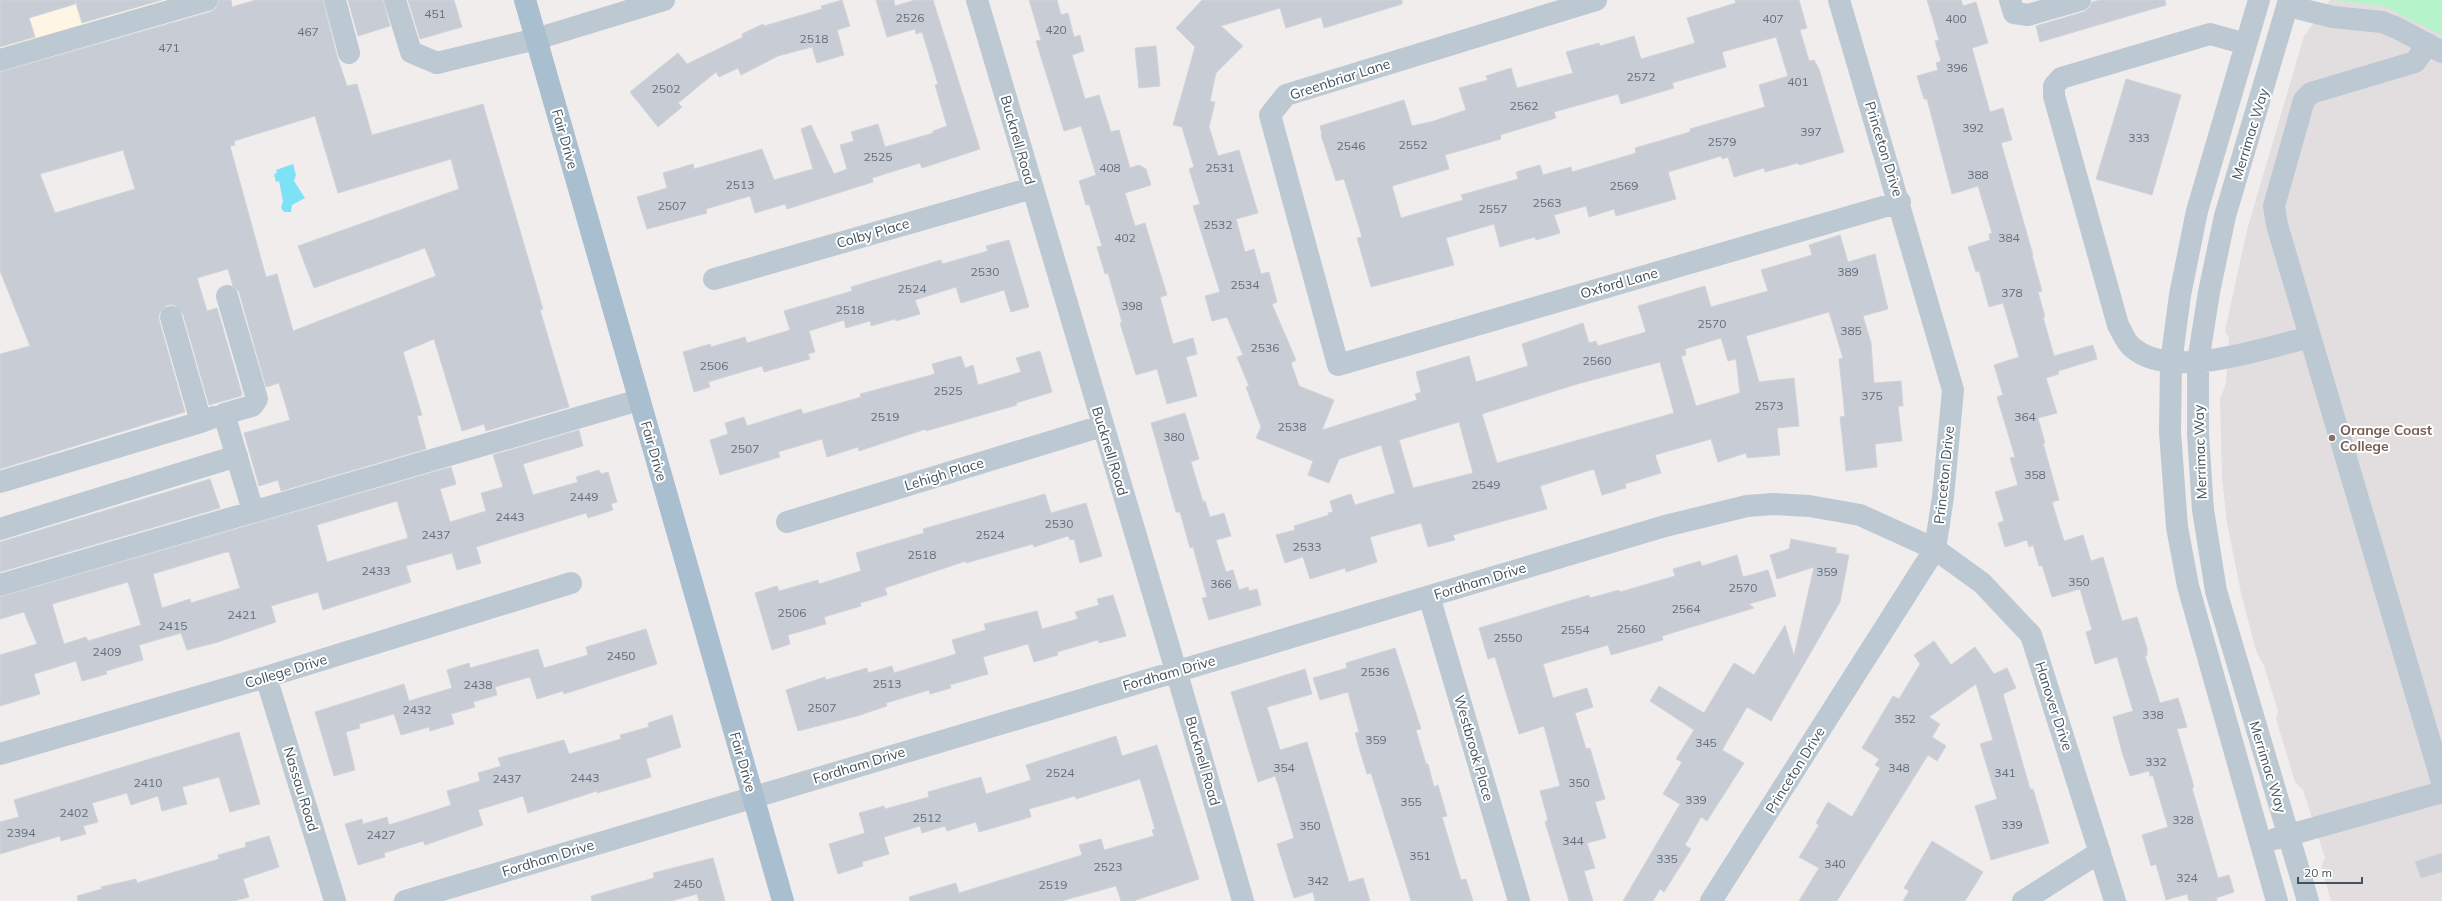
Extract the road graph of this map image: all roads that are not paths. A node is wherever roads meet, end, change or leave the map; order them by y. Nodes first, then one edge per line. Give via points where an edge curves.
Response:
1 (207, 0) edge
2 (334, 0) edge
3 (395, 0) edge
4 (525, 0) edge
5 (664, 0) edge
6 (977, 0) edge
7 (1596, 0) edge
8 (1839, 0) edge
9 (2010, 0) edge
10 (2080, 0) edge
11 (2259, 0) edge
12 (2288, 3) edge
13 (536, 39) junction
14 (2246, 44) junction
15 (2435, 48) edge
16 (349, 53) dead end
17 (0, 60) edge
18 (1032, 188) junction
19 (1900, 202) junction
20 (714, 279) dead end
21 (227, 296) dead end
22 (170, 317) dead end
23 (2310, 337) junction
24 (2198, 362) junction
25 (2171, 363) junction
26 (1338, 365) joint
27 (639, 400) junction
28 (224, 414) junction
29 (200, 422) junction
30 (1102, 426) junction
31 (237, 456) junction
32 (0, 482) edge
33 (253, 511) junction
34 (787, 522) dead end
35 (0, 529) edge
36 (1935, 549) junction
37 (571, 583) dead end
38 (0, 585) edge
39 (1429, 596) junction
40 (1177, 671) junction
41 (266, 677) junction
42 (0, 754) edge
43 (2442, 782) edge
44 (2442, 792) edge
45 (753, 796) junction
46 (2288, 835) junction
47 (2260, 843) junction
48 (2100, 852) junction
49 (335, 901) edge
50 (405, 901) edge
51 (783, 901) edge
52 (1243, 901) edge
53 (1519, 901) edge
54 (1711, 901) edge
55 (2023, 901) edge
56 (2114, 901) edge
57 (2278, 901) edge
58 (2308, 901) edge

1 - 17 street
2 - 16 street
3 - 13 street via 411,52 437,63
4 - 13 main road, Fair Drive
5 - 13 street
6 - 18 street, Bucknell Road
7 - 26 street, Greenbriar Lane via 1286,95 1270,115
8 - 19 street, Princeton Drive
9 - 10 street via 2014,13 2028,15
11 - 14 street, Merrimac Way
12 - 15 street via 2333,17 2382,22
12 - 24 street, Merrimac Way via 2226,216 2208,292
13 - 27 main road, Fair Drive
14 - 25 street, Merrimac Way via 2197,211 2180,295
14 - 25 street via 2210,34 2061,78 2054,86 2054,96 2118,325 2135,350
15 - 23 street via 2415,62 2311,93 2304,100 2274,206
18 - 20 street, Colby Place
18 - 30 street, Bucknell Road
19 - 26 street, Oxford Lane
19 - 36 street, Princeton Drive via 1953,390 1943,497
21 - 28 street via 257,399 252,406
22 - 29 street
23 - 24 street
23 - 43 street
24 - 25 street
24 - 46 street, Merrimac Way via 2202,510 2216,591
25 - 47 street, Merrimac Way via 2170,432 2177,527 2188,586
27 - 33 street
27 - 45 main road, Fair Drive
28 - 29 street
28 - 31 street
29 - 32 street
30 - 34 street, Lehigh Place
30 - 40 street, Bucknell Road
31 - 33 street
31 - 35 street
33 - 38 street
36 - 39 street, Fordham Drive via 1860,516 1809,506 1747,506 1665,526
36 - 48 street, Hanover Drive via 1982,583 2031,635
36 - 54 street, Princeton Drive
37 - 41 street, College Drive
39 - 40 street, Fordham Drive
39 - 53 street, Westbrook Place
40 - 45 street, Fordham Drive
40 - 52 street, Bucknell Road
41 - 42 street, College Drive
41 - 49 street, Nassau Road
44 - 46 street
45 - 50 street, Fordham Drive
45 - 51 main road, Fair Drive
46 - 47 street
46 - 58 street, Merrimac Way
47 - 57 street, Merrimac Way
48 - 55 street
48 - 56 street, Hanover Drive

